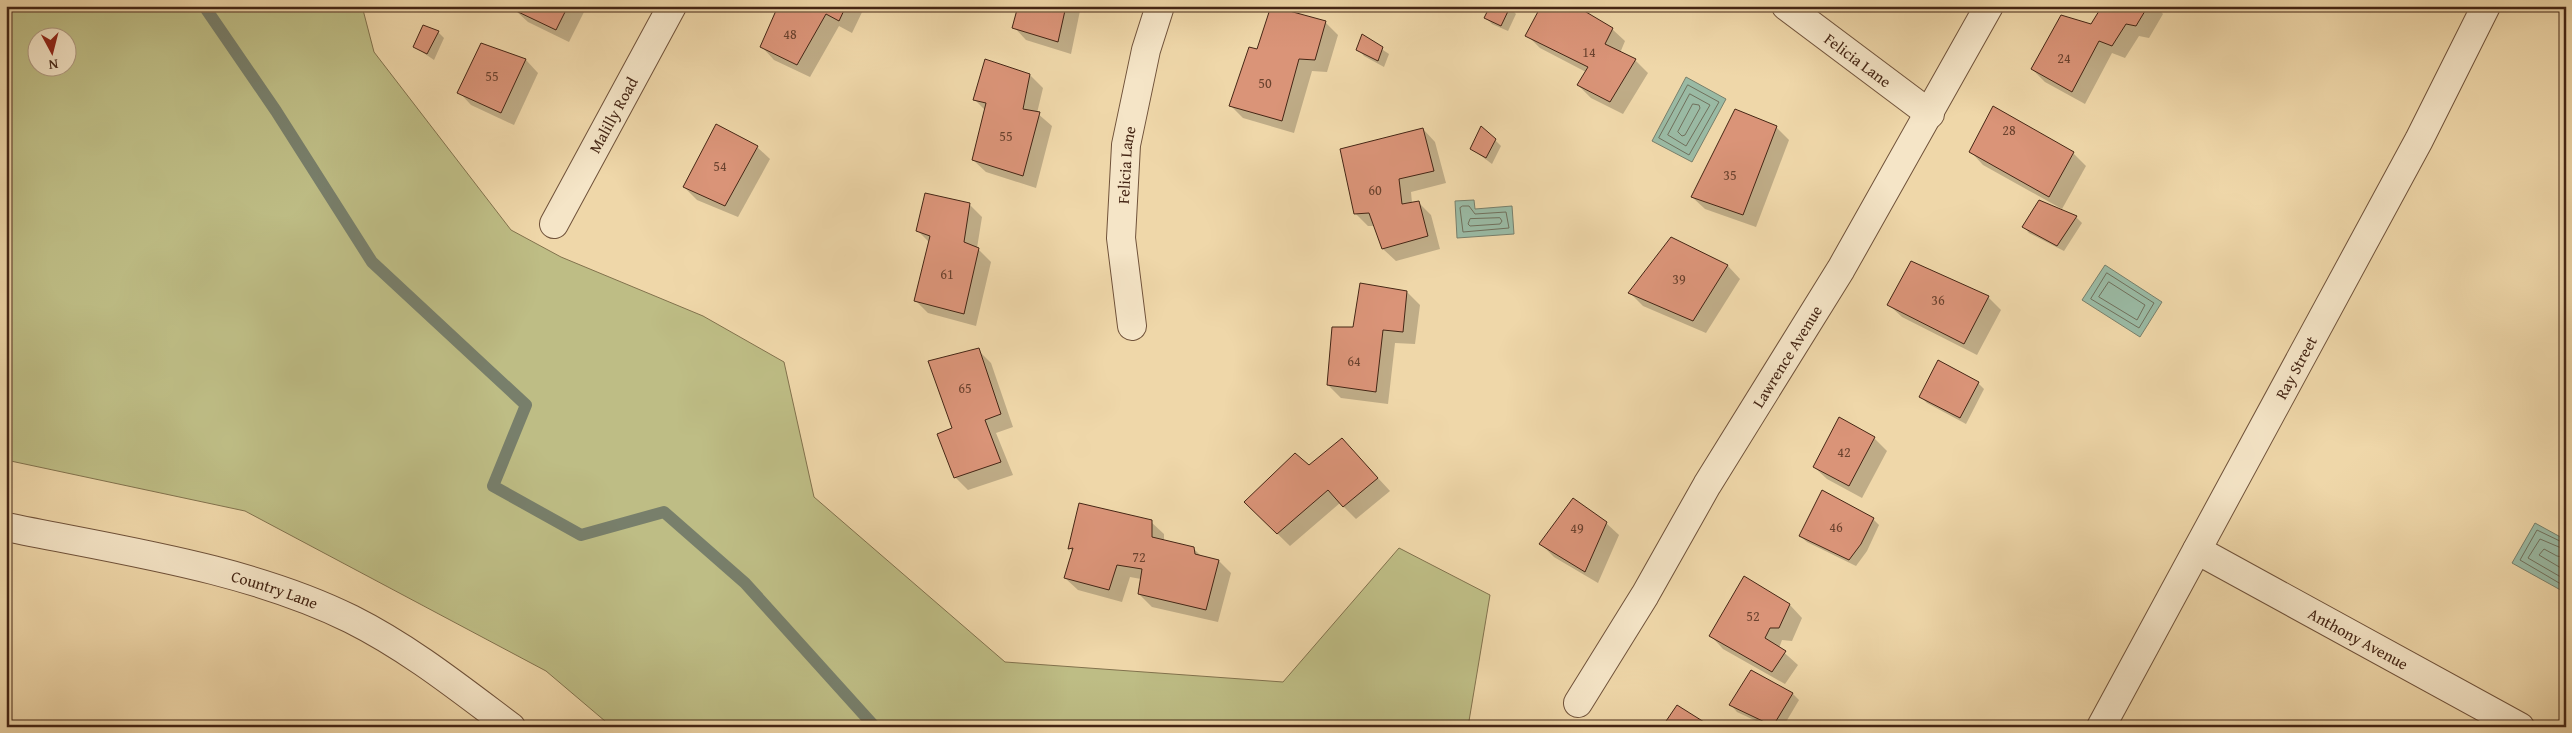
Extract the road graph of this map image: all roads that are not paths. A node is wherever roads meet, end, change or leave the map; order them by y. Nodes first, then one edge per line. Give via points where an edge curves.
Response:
1 (672, 6) edge
2 (1160, 6) edge
3 (1786, 6) edge
4 (1989, 6) edge
5 (2486, 6) edge
6 (1930, 114) junction
7 (554, 224) dead end
8 (1132, 326) dead end
9 (6, 528) edge
10 (2197, 550) junction
11 (1578, 703) dead end
12 (511, 727) edge
13 (2101, 727) edge
14 (2520, 727) edge

1 - 7 street, Malilly Road
2 - 8 street, Felicia Lane via 1146,50 1126,145 1121,238
3 - 6 street, Felicia Lane
4 - 6 street, Lawrence Avenue
5 - 10 street, Ray Street via 2419,140
6 - 11 street, Lawrence Avenue
9 - 12 street, Country Lane via 135,553 279,590 350,618 419,657
10 - 13 street, Ray Street
10 - 14 street, Anthony Avenue

